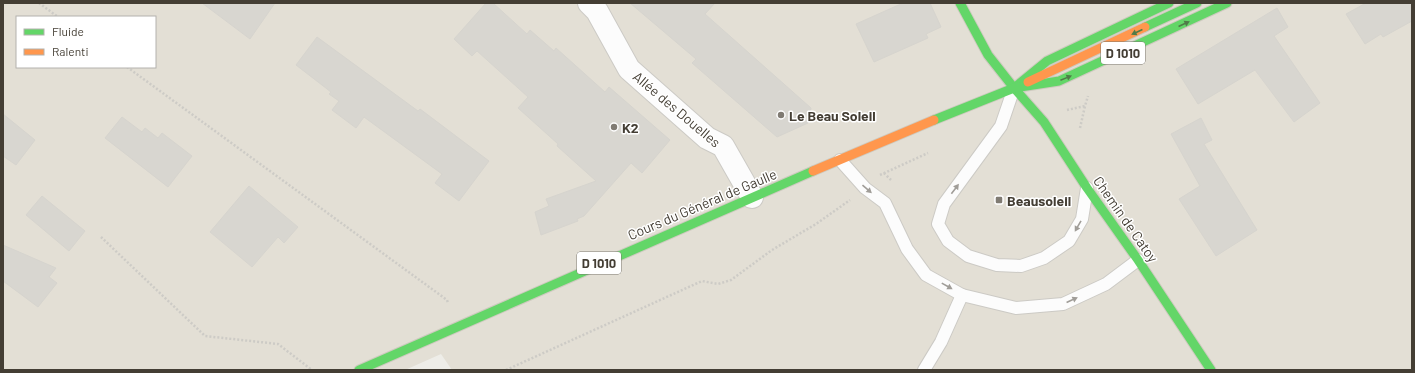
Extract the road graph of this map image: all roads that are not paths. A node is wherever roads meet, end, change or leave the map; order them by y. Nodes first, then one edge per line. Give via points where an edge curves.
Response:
1 (589, 3) edge
2 (960, 3) edge
3 (1169, 3) edge
4 (1197, 3) edge
5 (1227, 3) edge
6 (1014, 88) junction
7 (840, 160) junction
8 (1087, 188) junction
9 (752, 197) junction
10 (1138, 260) junction
11 (962, 295) junction
12 (359, 370) edge
13 (924, 370) edge
14 (1211, 370) edge

1 - 9 street, Allée des Douelles via 597,10 629,69 707,138 723,146
2 - 6 main road, Chemin de Catoy via 988,55
3 - 6 main road, Cours du Général de Gaulle / D 1010 via 1047,61
4 -> 6 main road
6 -> 5 main road, Cours du Général de Gaulle / D 1010 via 1059,81
6 - 7 main road, Cours du Général de Gaulle / D 1010
6 - 8 main road, Chemin de Catoy via 1044,122
8 -> 6 lane via 1082,218 1069,241 1044,258 1021,266 997,265 968,256 948,241 938,224 944,204 1001,126
7 - 9 main road, Cours du Général de Gaulle / D 1010
7 -> 11 lane via 865,188 885,203 907,249 926,275
8 - 10 main road, Chemin de Catoy
9 - 12 main road, Cours du Général de Gaulle / D 1010
11 -> 10 lane via 1016,308 1063,304 1106,284
10 - 14 main road, Chemin de Catoy
11 - 13 lane via 941,342

